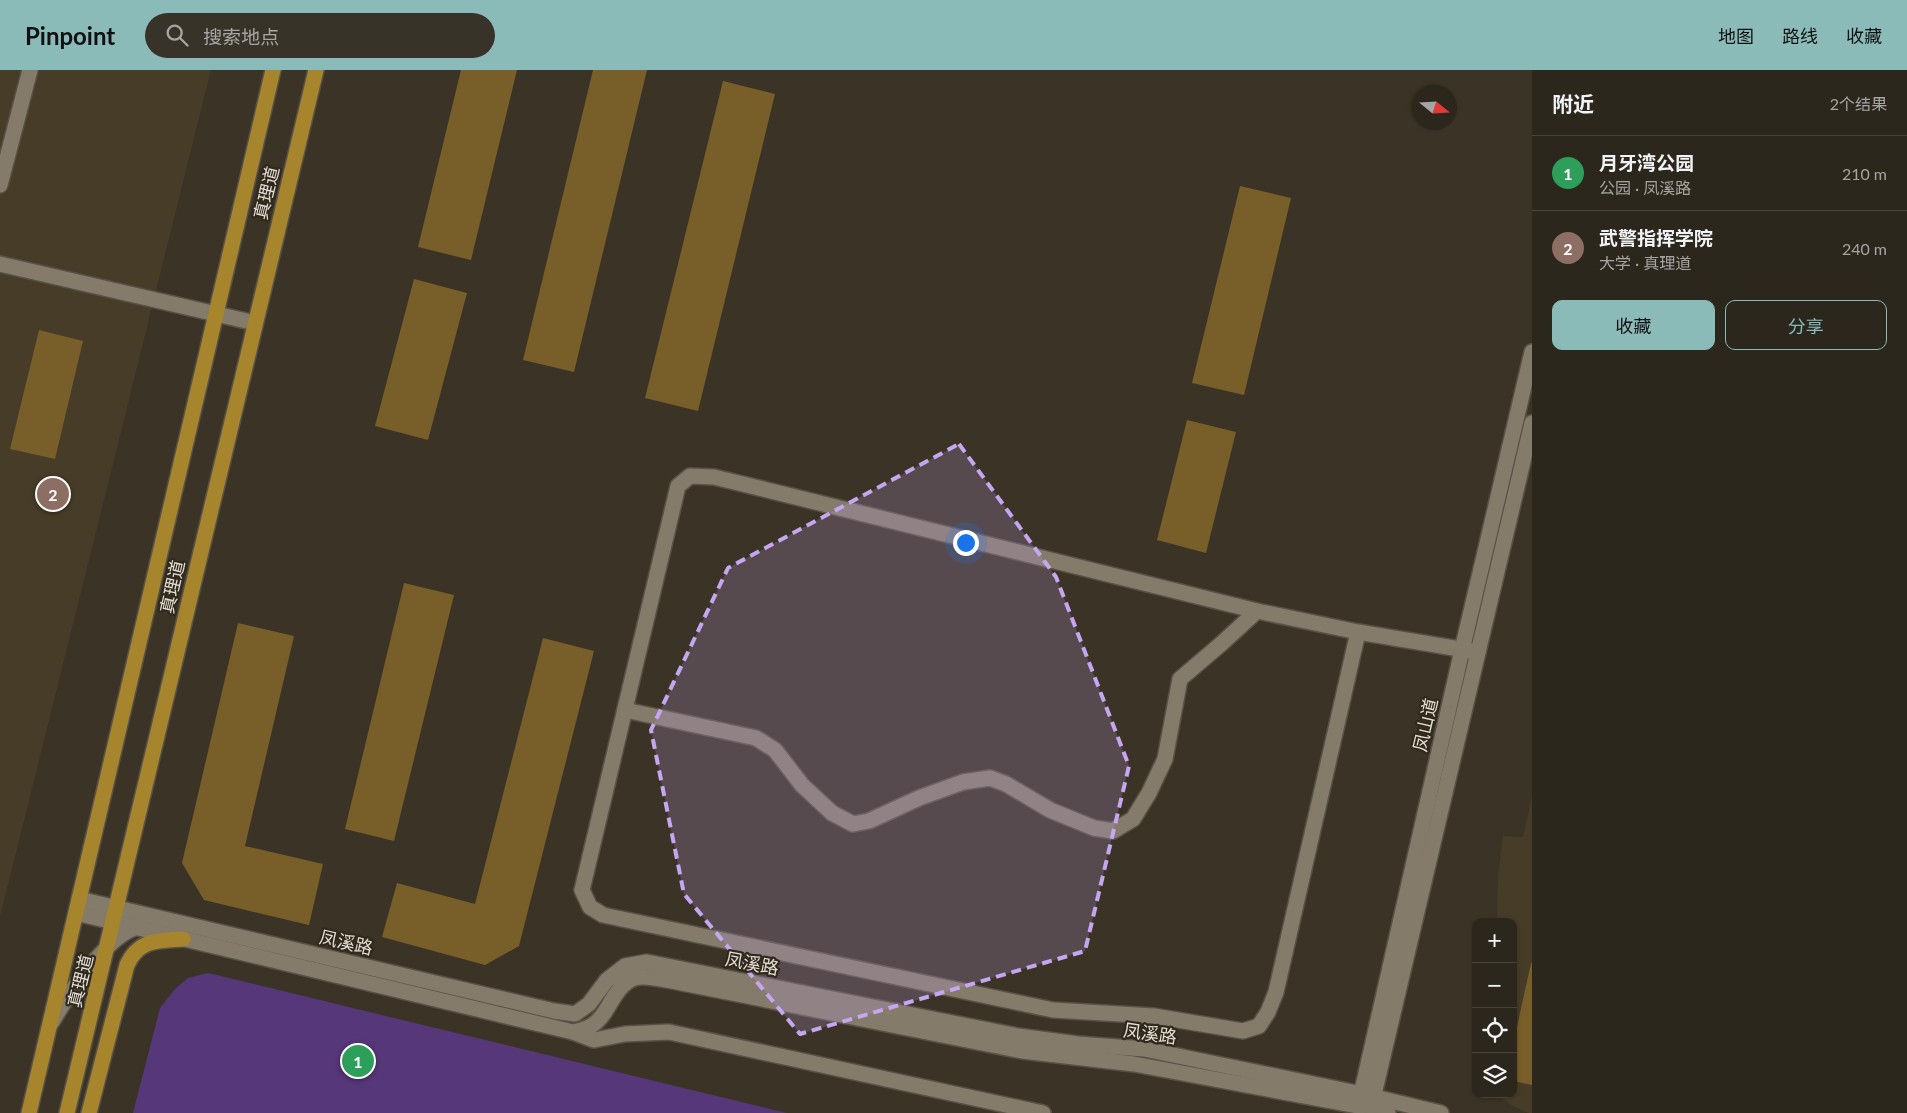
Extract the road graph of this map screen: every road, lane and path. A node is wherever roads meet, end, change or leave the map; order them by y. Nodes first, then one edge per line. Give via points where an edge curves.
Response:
1 (30, 70) edge
2 (273, 70) edge
3 (316, 70) edge
4 (0, 185) edge
5 (0, 264) edge
6 (216, 314) junction
7 (255, 323) junction
8 (1532, 352) edge
9 (1532, 423) edge
10 (1258, 611) junction
11 (1358, 632) junction
12 (1462, 650) junction
13 (1478, 652) junction
14 (625, 710) junction
15 (78, 906) junction
16 (115, 915) junction
17 (186, 924) junction
18 (135, 928) junction
19 (182, 939) junction
20 (108, 948) junction
21 (49, 1026) junction
22 (572, 1032) junction
23 (1366, 1102) junction
24 (28, 1113) edge
25 (67, 1113) edge
26 (89, 1113) edge
27 (1043, 1113) edge
28 (1388, 1113) edge
29 (1441, 1113) edge

1 - 4 street
2 - 6 main road, 真理道
3 - 7 main road, 真理道
5 - 6 street
6 - 7 street
6 - 15 main road, 真理道
7 - 16 main road, 真理道
8 - 12 street, 凤山道
9 - 13 street, 凤山道
10 - 11 street
10 - 14 street via 1180,678 1165,759 1132,819 1113,832 1050,810 990,778 963,782 869,821 853,824 832,813 802,784 775,750 756,738
10 - 14 street via 714,477 690,476 678,486
11 - 12 street
11 - 14 street via 1276,992 1258,1026 1243,1031 1154,1016 1054,1010 603,915 590,907 582,890
12 - 13 street
12 - 23 street, 凤山道
13 - 23 street, 凤山道
15 - 16 street, 凤溪路
15 - 21 main road, 真理道
16 - 17 street, 凤溪路
16 - 18 street, 凤溪路
16 - 20 main road, 真理道
17 - 18 street
17 - 23 street, 凤溪路 via 575,1014 625,966 648,962 1018,1036 1144,1049
18 - 19 street, 凤溪路
18 - 20 street
19 - 22 street, 凤溪路
19 - 26 main road via 149,942 131,956
20 - 21 street via 84,973
20 - 25 main road, 真理道
21 - 24 main road, 真理道
22 - 23 street, 凤溪路 via 591,1026 604,1014 621,987 635,978 653,979 1022,1051 1134,1064
22 - 27 street via 594,1040 625,1034 669,1032
23 - 28 street, 凤溪路
23 - 29 street, 凤溪路

